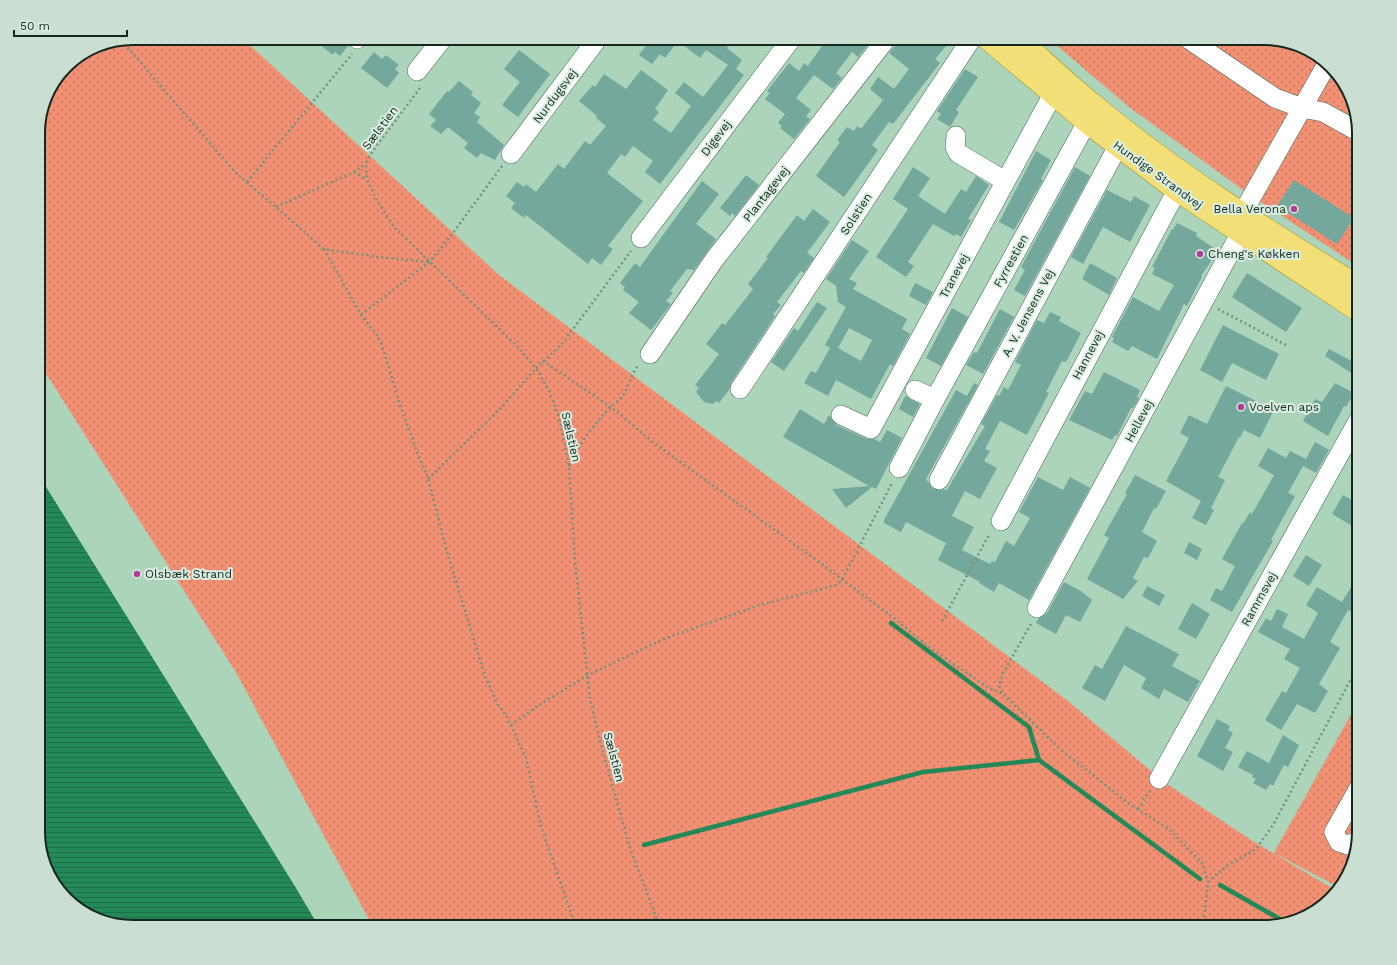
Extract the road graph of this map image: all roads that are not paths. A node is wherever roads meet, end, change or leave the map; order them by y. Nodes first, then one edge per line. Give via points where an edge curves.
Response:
1 (439, 45) edge
2 (593, 45) edge
3 (787, 45) edge
4 (882, 45) edge
5 (967, 45) edge
6 (995, 45) edge
7 (1026, 45) edge
8 (1197, 45) edge
9 (1324, 69) edge
10 (420, 78) road end
11 (1053, 94) junction
12 (1302, 108) junction
13 (1087, 122) junction
14 (1352, 128) edge
15 (956, 136) dead end
16 (1118, 146) junction
17 (511, 154) road end
18 (1005, 181) junction
19 (1177, 190) junction
20 (1241, 224) junction
21 (641, 238) road end
22 (1352, 283) edge
23 (1352, 306) edge
24 (650, 354) road end
25 (740, 389) dead end
26 (915, 390) dead end
27 (935, 399) junction
28 (841, 415) dead end
29 (1352, 432) edge
30 (899, 468) road end
31 (939, 480) dead end
32 (1001, 521) road end
33 (1038, 608) road end
34 (1159, 779) road end
35 (1352, 800) edge
36 (1351, 844) edge

1 - 10 street
2 - 17 street, Nurdugsvej
3 - 21 street, Digevej
4 - 24 street, Plantagevej via 714,260
5 - 25 street, Solstien
6 - 11 main road, Hundige Strandvej
7 - 20 main road, Hundige Strandvej via 1091,103 1190,179
8 - 12 street via 1275,98
9 - 12 street, Hellevej
11 - 13 main road, Hundige Strandvej
11 - 18 street, Tranevej
12 - 14 street via 1323,112
12 - 20 street, Hellevej
13 - 16 main road, Hundige Strandvej
13 - 27 street, Fyrrestien
15 - 18 street via 955,147 958,153
16 - 19 main road, Hundige Strandvej
16 - 31 street, A. V. Jensens Vej
18 - 28 street, Tranevej via 870,429
19 - 20 main road, Hundige Strandvej
19 - 32 street, Hannevej
20 - 22 main road, Hundige Strandvej
20 - 23 main road, Hundige Strandvej
20 - 33 street, Hellevej via 1203,302
26 - 27 street
27 - 30 street, Fyrrestien
29 - 34 street, Rammsvej
35 - 36 street via 1334,832 1339,842

